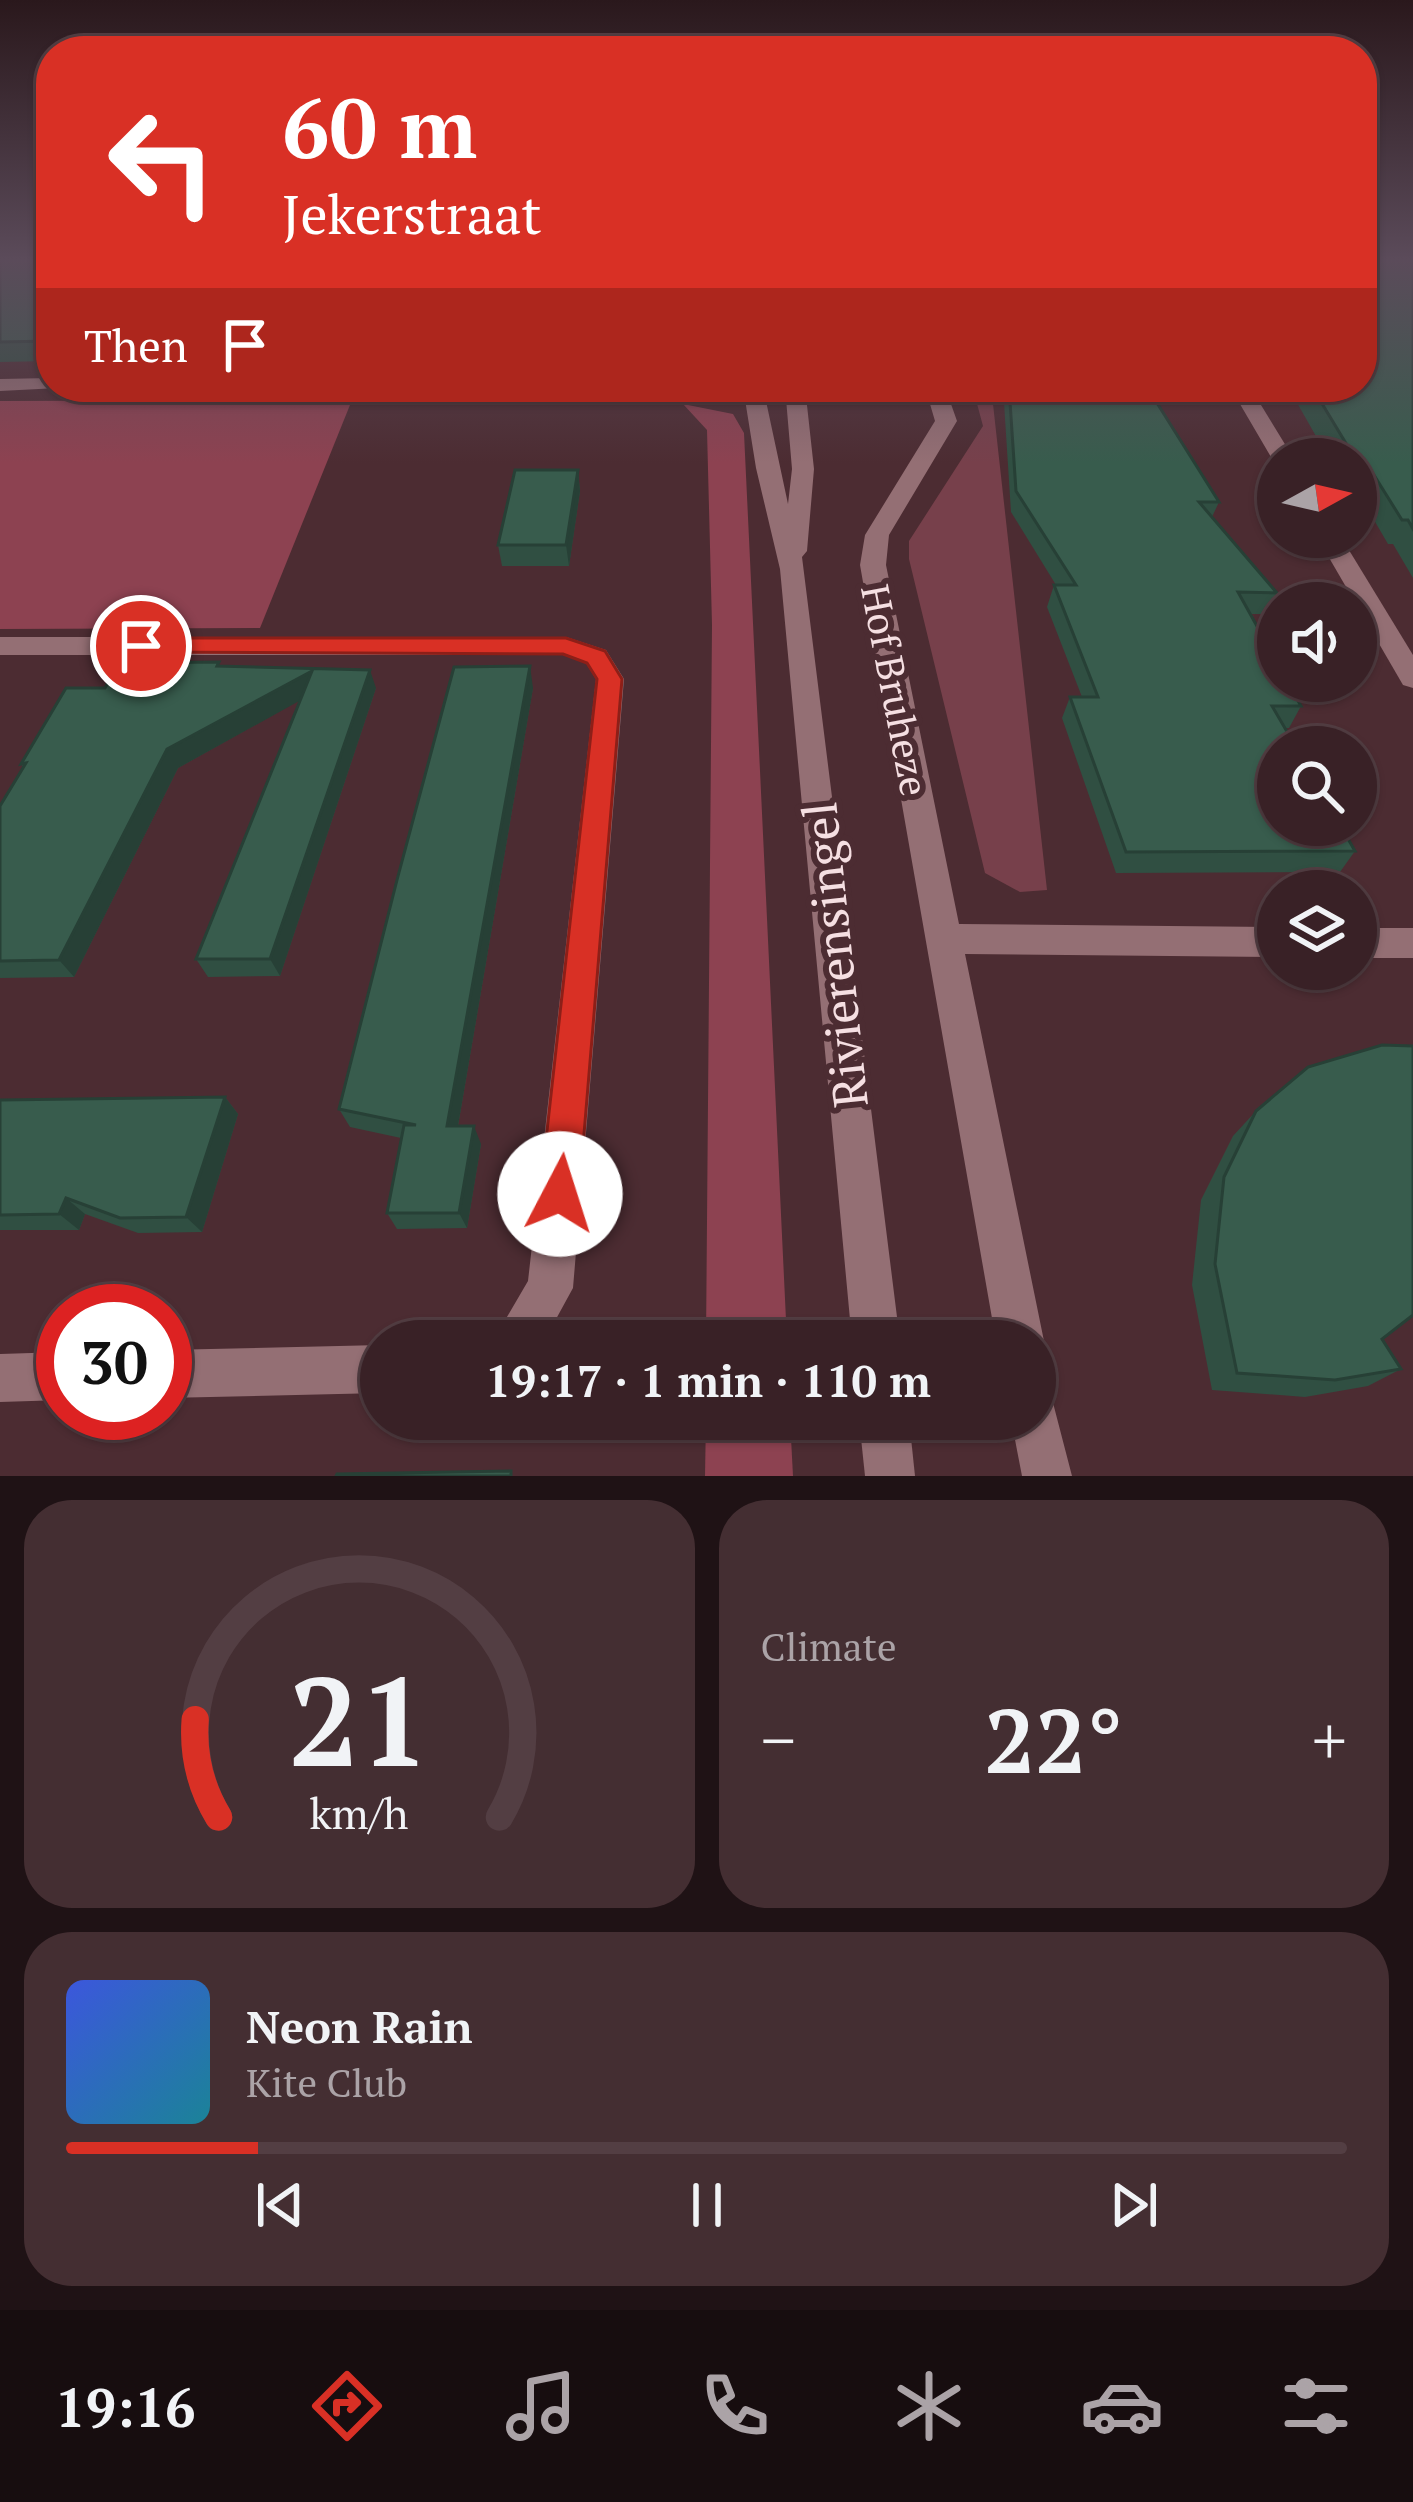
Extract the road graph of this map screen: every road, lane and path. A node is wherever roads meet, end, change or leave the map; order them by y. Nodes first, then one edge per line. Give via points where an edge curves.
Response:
1 (36, 384) edge
2 (0, 385) edge
3 (756, 402) edge
4 (796, 402) edge
5 (939, 402) edge
6 (1249, 402) edge
7 (1270, 438) edge
8 (1342, 558) edge
9 (794, 569) junction
10 (0, 646) edge
11 (1413, 678) edge
12 (942, 939) junction
13 (1257, 942) edge
14 (1377, 943) edge
15 (1413, 944) edge
16 (530, 1320) edge
17 (874, 1320) edge
18 (1017, 1320) edge
19 (360, 1369) edge
20 (192, 1373) edge
21 (36, 1377) edge
22 (0, 1378) edge
23 (886, 1440) edge
24 (1040, 1440) edge
25 (890, 1476) edge
26 (1047, 1476) edge

1 - 2 street
3 - 9 street, Rivierensingel
4 - 9 street, Rivierensingel via 803,469
5 - 12 street, Hof Bruheze via 946,421 877,535 873,565
6 - 7 street
8 - 11 street
9 - 17 street, Rivierensingel
10 - 16 street via 566,646 596,657 610,679 550,1288
12 - 13 street
12 - 18 street, Hof Bruheze
14 - 15 street
19 - 20 street
21 - 22 street
23 - 25 street
24 - 26 street

